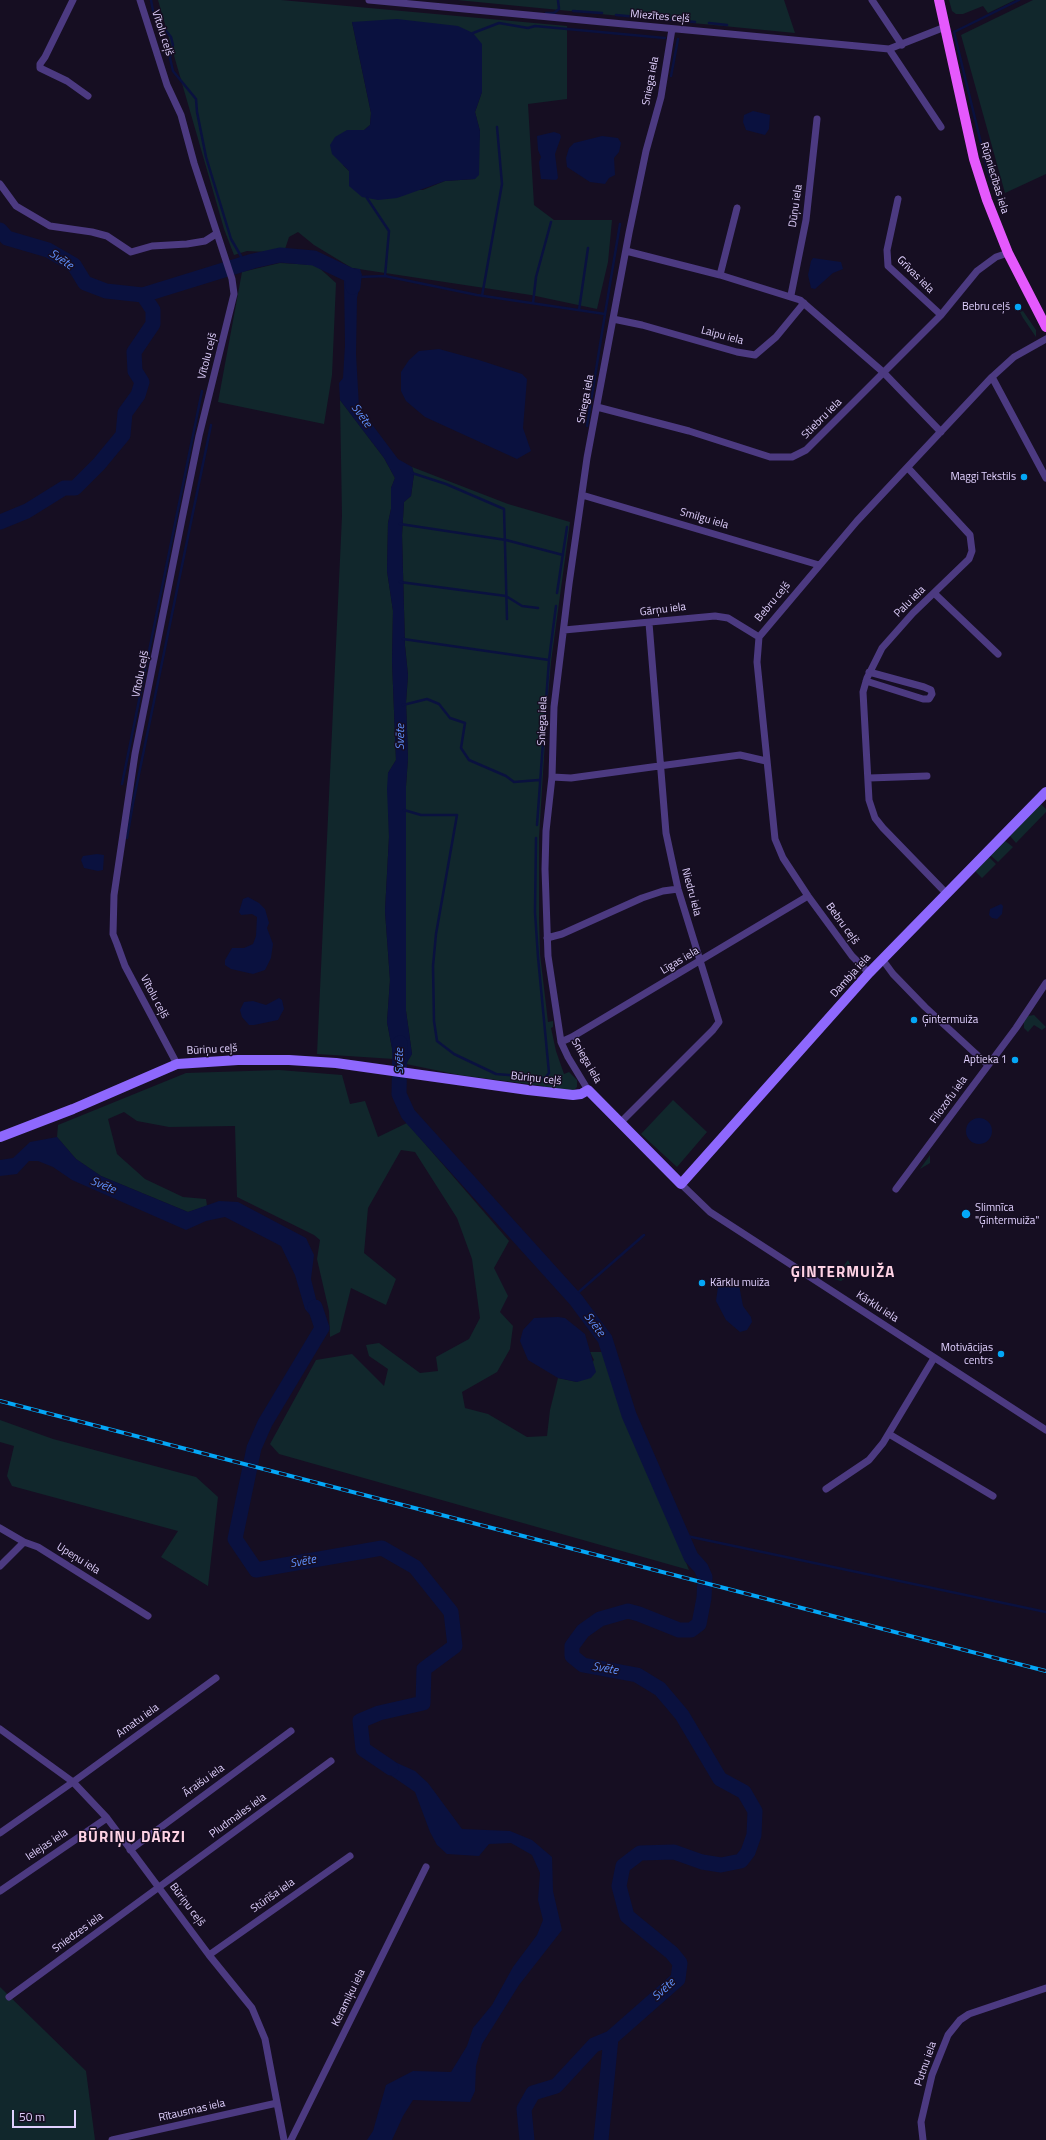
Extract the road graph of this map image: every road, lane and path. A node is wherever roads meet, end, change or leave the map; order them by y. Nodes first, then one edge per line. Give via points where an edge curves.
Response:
1 (73, 0) edge
2 (140, 0) edge
3 (368, 0) edge
4 (872, 0) edge
5 (939, 0) edge
6 (945, 27) junction
7 (672, 29) junction
8 (902, 45) junction
9 (889, 49) junction
10 (88, 96) dead end
11 (817, 119) dead end
12 (941, 127) dead end
13 (0, 184) edge
14 (898, 199) dead end
15 (737, 208) dead end
16 (216, 234) junction
17 (626, 251) junction
18 (1008, 253) junction
19 (720, 275) junction
20 (791, 295) junction
21 (804, 303) junction
22 (941, 315) junction
23 (613, 319) junction
24 (1046, 327) edge
25 (1046, 339) edge
26 (884, 372) junction
27 (992, 377) junction
28 (597, 407) junction
29 (941, 432) junction
30 (908, 468) junction
31 (1046, 478) edge
32 (582, 494) junction
33 (819, 565) junction
34 (934, 593) junction
35 (649, 623) junction
36 (564, 630) junction
37 (759, 637) junction
38 (998, 654) dead end
39 (870, 672) junction
40 (866, 681) junction
41 (766, 761) junction
42 (660, 767) junction
43 (927, 776) dead end
44 (552, 777) junction
45 (869, 778) junction
46 (1046, 792) edge
47 (678, 889) junction
48 (947, 894) junction
49 (808, 896) junction
50 (547, 938) junction
51 (882, 959) junction
52 (699, 963) junction
53 (869, 973) junction
54 (1046, 983) edge
55 (560, 1042) junction
56 (177, 1064) junction
57 (988, 1065) junction
58 (588, 1090) junction
59 (620, 1124) junction
60 (0, 1137) edge
61 (681, 1184) junction
62 (896, 1190) dead end
63 (934, 1358) junction
64 (1046, 1430) edge
65 (889, 1434) junction
66 (826, 1489) dead end
67 (993, 1496) dead end
68 (0, 1528) edge
69 (24, 1542) junction
70 (0, 1566) edge
71 (148, 1616) dead end
72 (216, 1678) dead end
73 (0, 1729) edge
74 (291, 1731) dead end
75 (331, 1761) dead end
76 (73, 1782) junction
77 (107, 1818) junction
78 (0, 1832) edge
79 (130, 1850) junction
80 (350, 1856) dead end
81 (426, 1867) dead end
82 (159, 1888) junction
83 (0, 1891) edge
84 (209, 1955) junction
85 (1046, 1988) edge
86 (9, 1997) dead end
87 (277, 2103) junction
88 (112, 2140) edge
89 (284, 2140) edge
90 (291, 2140) edge
91 (923, 2140) edge

1 - 10 street via 40,68 67,81
2 - 16 street, Vītolu ceļš via 167,85 181,115
3 - 7 street, Miezītes ceļš
4 - 8 street
5 - 6 main road, Rūpniecības iela
6 - 8 street, Miezītes ceļš
6 - 18 main road, Rūpniecības iela via 974,160
7 - 9 street, Miezītes ceļš
7 - 17 street, Sniega iela via 661,97 646,151
8 - 9 street, Miezītes ceļš
9 - 12 street
11 - 20 street, Dūņu iela via 806,220
13 - 16 street via 16,206 50,226 107,236 131,252 152,246 205,241
14 - 22 street, Grīvas iela via 887,250 888,266
15 - 19 street
16 - 56 street, Vītolu ceļš via 232,279 234,294 184,511 136,754 114,895 113,934 125,966
17 - 19 street
17 - 23 street, Sniega iela
18 - 22 street, Stiebru iela via 996,257 977,271
18 - 24 main road, Rūpniecības iela
19 - 20 street
20 - 21 street
21 - 23 street, Laipu iela via 776,337 755,355 642,324
21 - 26 street
22 - 26 street, Stiebru iela
23 - 28 street, Sniega iela
25 - 27 street, Bebru ceļš via 1014,357
26 - 28 street, Stiebru iela via 806,450 792,458 770,457 689,431
26 - 29 street
27 - 29 street, Bebru ceļš
27 - 31 street
28 - 32 street, Sniega iela
29 - 30 street, Bebru ceļš
30 - 33 street, Bebru ceļš
30 - 34 street, Palu iela via 970,535 972,542 969,559
32 - 33 street, Smilgu iela
32 - 36 street, Sniega iela
33 - 37 street, Bebru ceļš
34 - 38 street
34 - 39 street, Palu iela via 882,648
35 - 36 street, Gārņu iela
35 - 37 street, Gārņu iela via 715,616 728,618
35 - 42 street, Niedru iela
36 - 44 street, Sniega iela via 554,706
37 - 41 street, Bebru ceļš via 757,662
39 - 40 street, Palu iela
39 - 40 street via 924,687 931,690 932,694 929,699 923,699
40 - 45 street, Palu iela via 863,692
41 - 42 street via 740,755
41 - 49 street, Bebru ceļš via 775,839 782,858
42 - 44 street via 571,778
42 - 47 street, Niedru iela via 666,833
43 - 45 street
44 - 50 street, Sniega iela via 546,831
45 - 48 street, Palu iela via 869,800 875,818
46 - 48 street, Dambja iela
47 - 50 street via 642,898 562,934
47 - 52 street, Niedru iela
48 - 51 street, Dambja iela
49 - 52 street, Līgas iela
49 - 53 street, Bebru ceļš via 852,956
50 - 55 street, Sniega iela
51 - 53 street, Dambja iela
51 - 57 street via 893,974
52 - 55 street, Līgas iela
52 - 59 street, Niedru iela via 719,1022
53 - 61 street, Dambja iela
54 - 57 street, Filozofu iela
55 - 58 street, Sniega iela
56 - 58 street, Būriņu ceļš via 289,1060 336,1063 573,1095
56 - 60 street, Būriņu ceļš
57 - 62 street, Filozofu iela
58 - 59 street, Sniega iela
59 - 61 street, Sniega iela
61 - 63 street, Kārklu iela via 710,1212
63 - 64 street, Kārklu iela
63 - 65 street
65 - 66 street via 869,1460
65 - 67 street
68 - 69 street, Upeņu iela
69 - 70 street
69 - 71 street, Upeņu iela via 38,1546
72 - 76 street, Amatu iela
73 - 76 street, Būriņu ceļš
74 - 79 street, Āraišu iela
75 - 82 street, Pludmales iela
76 - 77 street, Būriņu ceļš
76 - 78 street, Amatu iela
77 - 79 street, Būriņu ceļš
77 - 83 street, Ielejas iela
79 - 82 street, Būriņu ceļš
80 - 84 street, Stūrīša iela
81 - 90 street, Keramiķu iela
82 - 84 street, Būriņu ceļš
82 - 86 street, Sniedzes iela
84 - 87 street, Būriņu ceļš via 252,2008 265,2039
85 - 91 street, Putnu iela via 969,2014 960,2020 948,2035 932,2075 921,2122
87 - 88 street, Rītausmas iela
87 - 89 street, Būriņu ceļš

